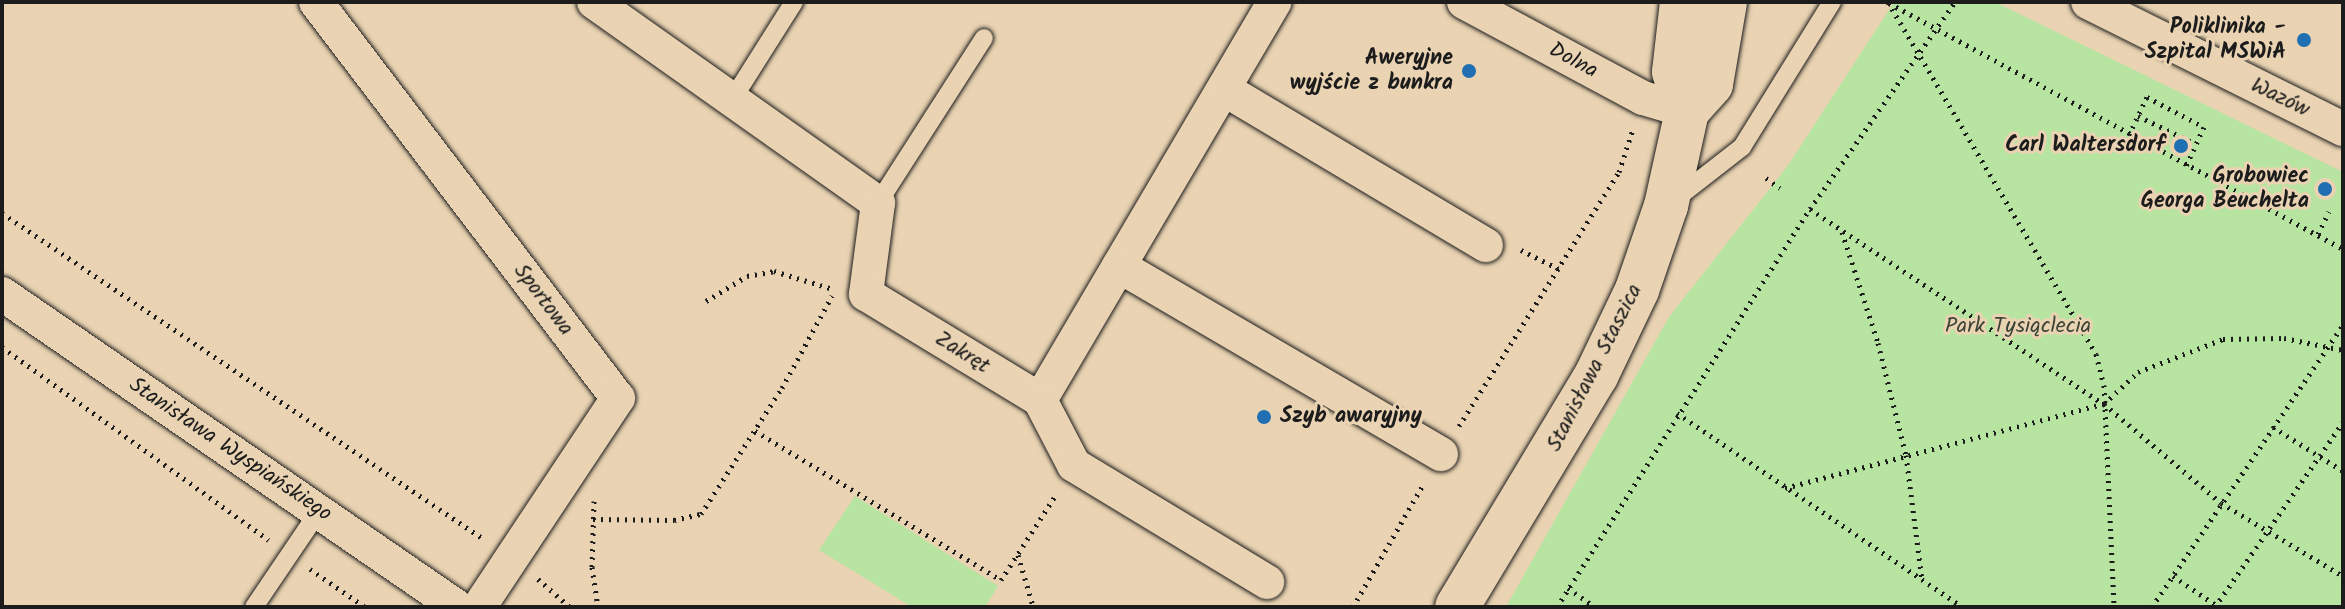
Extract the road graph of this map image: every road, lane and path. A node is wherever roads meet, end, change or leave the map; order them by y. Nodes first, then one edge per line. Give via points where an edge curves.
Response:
1 (316, 2) edge
2 (594, 2) edge
3 (794, 2) edge
4 (1274, 2) edge
5 (1464, 2) edge
6 (1682, 2) edge
7 (1725, 2) edge
8 (1832, 2) edge
9 (1955, 2) edge
10 (2088, 2) edge
11 (1935, 31) junction
12 (984, 38) dead end
13 (1918, 56) junction
14 (1224, 89) junction
15 (1643, 98) junction
16 (732, 100) junction
17 (1687, 111) junction
18 (2138, 116) junction
19 (2343, 129) edge
20 (2129, 135) junction
21 (2196, 144) junction
22 (2186, 166) junction
23 (1766, 178) dead end
24 (1780, 188) dead end
25 (878, 203) junction
26 (1666, 206) junction
27 (1810, 209) junction
28 (2329, 211) dead end
29 (2, 213) edge
30 (1842, 232) junction
31 (2318, 234) junction
32 (1486, 245) dead end
33 (2343, 249) edge
34 (1119, 266) junction
35 (2, 294) edge
36 (706, 301) dead end
37 (2343, 325) edge
38 (2330, 344) junction
39 (2, 347) edge
40 (2343, 350) edge
41 (1040, 400) junction
42 (2104, 404) junction
43 (1677, 413) junction
44 (2343, 422) edge
45 (2273, 427) junction
46 (755, 431) junction
47 (1441, 454) junction
48 (1906, 455) junction
49 (2320, 457) junction
50 (2343, 471) edge
51 (1785, 488) junction
52 (1057, 494) dead end
53 (2221, 503) junction
54 (319, 511) junction
55 (593, 519) dead end
56 (2266, 533) junction
57 (287, 553) junction
58 (1018, 554) junction
59 (512, 558) junction
60 (2173, 576) junction
61 (2343, 576) edge
62 (1922, 580) junction
63 (1267, 582) dead end
64 (1568, 588) junction
65 (1953, 600) junction
66 (1033, 606) edge
67 (2216, 606) edge
68 (254, 607) edge
69 (365, 607) edge
70 (457, 607) edge
71 (479, 607) edge
72 (570, 607) edge
73 (1353, 607) edge
74 (1457, 607) edge
75 (1557, 607) edge
76 (1595, 607) edge
77 (1948, 607) edge
78 (1962, 607) edge
79 (2114, 607) edge
80 (2152, 607) edge

1 - 59 street, Sportowa via 618,398
2 - 16 street
3 - 16 lane
4 - 14 street
5 - 15 street, Dolna
6 - 17 street via 1674,72
7 - 17 street, Stanisława Staszica via 1711,84
8 - 26 lane via 1732,155
9 - 11 path
10 - 19 street, Wazów
11 - 13 path
11 - 13 path via 1888,2
11 - 20 path
12 - 25 lane
13 - 27 path
13 - 42 path via 2096,354
14 - 32 street
14 - 34 street
15 - 17 street, Dolna
15 - 47 path via 1619,172
16 - 25 street
17 - 26 street, Stanisława Staszica
18 - 20 path
18 - 21 path
18 - 21 path via 2147,97 2204,127
20 - 22 path
21 - 22 path
22 - 31 path
23 - 24 path
25 - 41 street, Zakręt via 866,294
26 - 74 street, Stanisława Staszica via 1637,290 1596,376
27 - 30 path
27 - 43 path
28 - 31 path
29 - 59 path
30 - 42 path
30 - 48 path
31 - 33 path
34 - 41 street
34 - 47 street
35 - 54 street, Stanisława Wyspiańskiego
36 - 46 path via 747,276 774,271 802,275 835,289
37 - 38 path
38 - 40 path
38 - 42 path via 2223,339 2138,372
38 - 45 path
39 - 57 path
41 - 63 street via 1074,465
42 - 48 path
42 - 53 path
42 - 79 path
43 - 51 path
43 - 64 path
44 - 49 path
45 - 49 path
45 - 53 path
46 - 55 path via 701,514 674,520
46 - 58 path via 1001,580
47 - 73 path
48 - 51 path
48 - 62 path
49 - 50 path
49 - 56 path
51 - 62 path
52 - 58 path
53 - 56 path
53 - 60 path
54 - 57 lane
54 - 70 street, Stanisława Wyspiańskiego
56 - 61 path
56 - 67 path
57 - 68 lane
57 - 69 path
58 - 66 path
59 - 71 street, Sportowa
59 - 72 path
60 - 67 path
60 - 80 path
62 - 65 path
64 - 75 path
64 - 76 path
65 - 77 path
65 - 78 path

